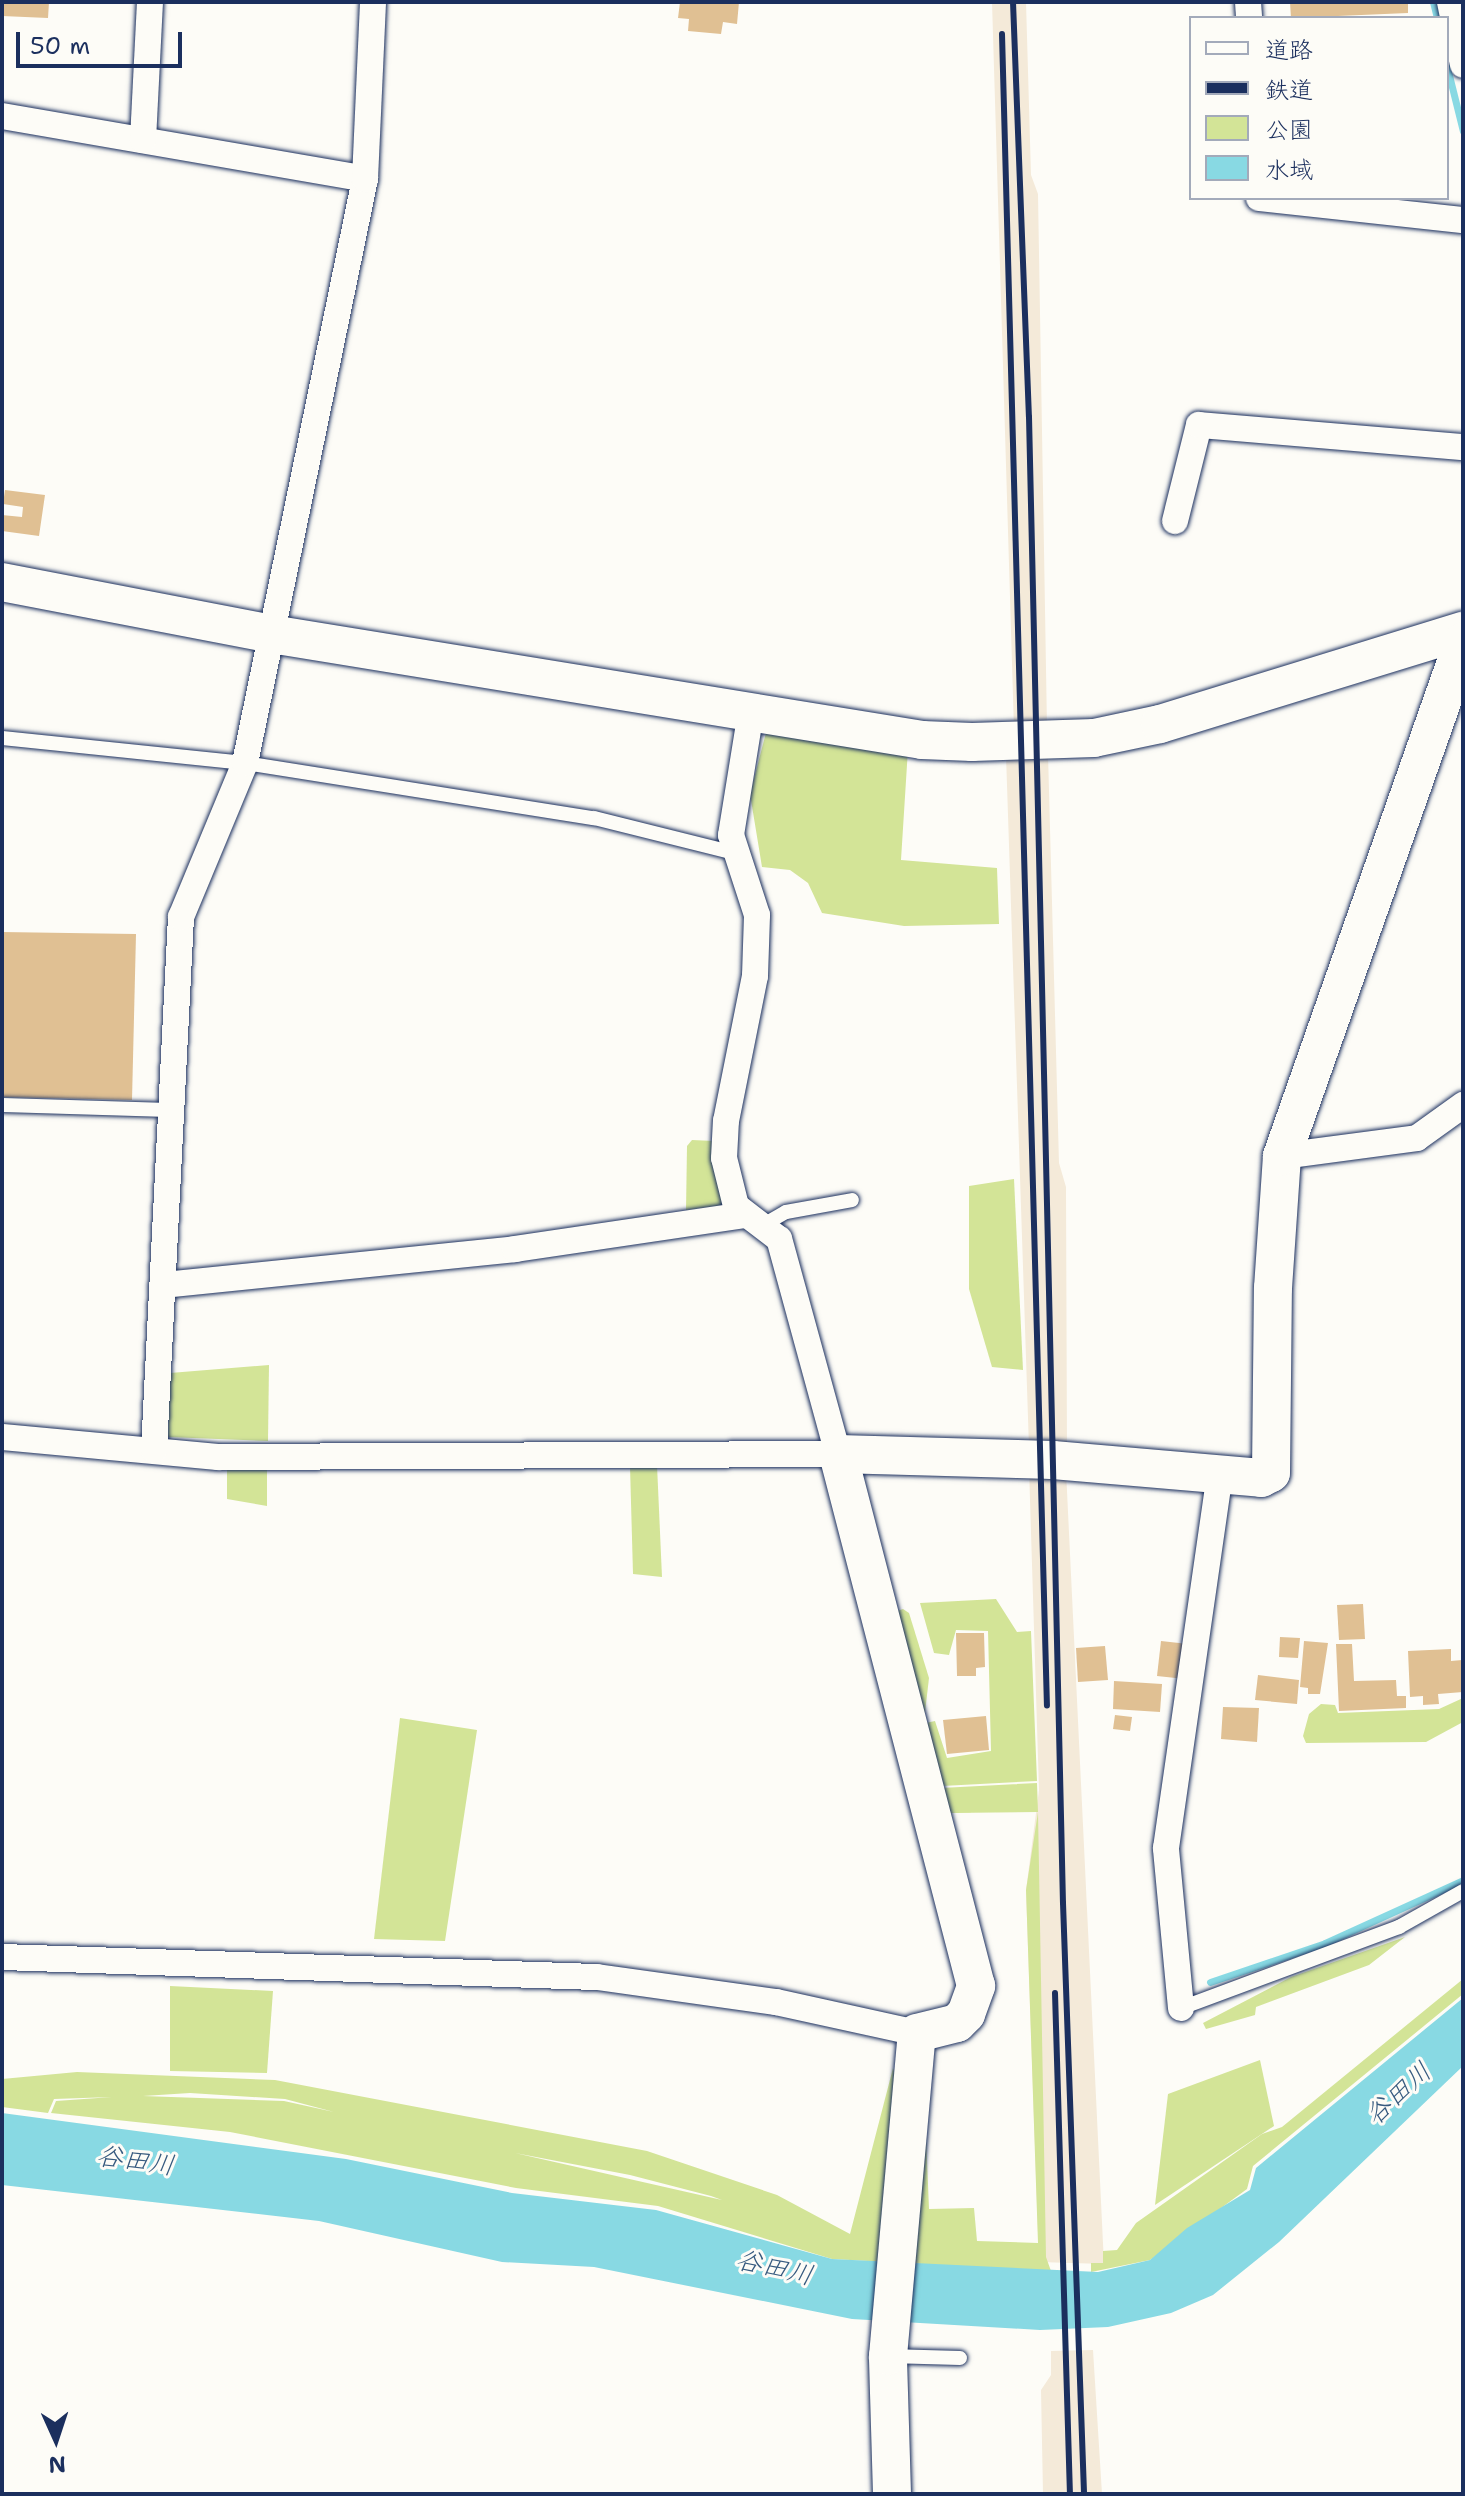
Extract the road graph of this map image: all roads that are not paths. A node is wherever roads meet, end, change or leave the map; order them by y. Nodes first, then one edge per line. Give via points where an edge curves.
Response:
1 (150, 2) edge
2 (373, 2) edge
3 (1450, 2) edge
4 (1463, 65) edge
5 (2, 116) edge
6 (143, 140) junction
7 (365, 179) junction
8 (1278, 200) edge
9 (1463, 220) edge
10 (1463, 447) edge
11 (1175, 521) dead end
12 (2, 582) edge
13 (1463, 631) edge
14 (271, 634) junction
15 (1463, 642) edge
16 (751, 711) junction
17 (2, 738) edge
18 (245, 763) junction
19 (734, 853) junction
20 (2, 1105) edge
21 (1463, 1105) edge
22 (170, 1110) junction
23 (1282, 1156) junction
24 (852, 1200) dead end
25 (754, 1220) junction
26 (163, 1285) junction
27 (2, 1437) edge
28 (154, 1450) junction
29 (838, 1454) junction
30 (1220, 1475) junction
31 (1463, 1891) edge
32 (2, 1957) edge
33 (1181, 2008) joint
34 (917, 2033) junction
35 (889, 2352) junction
36 (960, 2358) dead end
37 (892, 2494) edge

1 - 6 street
2 - 7 street
3 - 4 street
5 - 6 street
6 - 7 street
7 - 14 street
8 - 9 street
10 - 11 street via 1199,425
12 - 14 street
13 - 16 street via 1160,724 1094,738 922,740
14 - 16 street
14 - 18 street
15 - 23 street
16 - 19 street via 731,835
17 - 18 lane
18 - 19 lane via 594,818
18 - 22 street via 181,917
19 - 25 street via 757,915 755,976 726,1121 724,1158 736,1206
20 - 22 lane
21 - 23 street via 1417,1138
22 - 26 street
23 - 30 street via 1273,1288 1274,1469 1261,1478
24 - 25 lane
25 - 26 street
25 - 29 street via 779,1239 791,1271
26 - 28 street
27 - 28 street
28 - 29 street via 218,1457
29 - 30 street via 1053,1460
29 - 34 street via 976,1986 957,2023
30 - 33 street via 1166,1848
31 - 33 lane via 1399,1927
32 - 34 street via 597,1977 776,2002
34 - 35 street
35 - 36 lane
35 - 37 street

